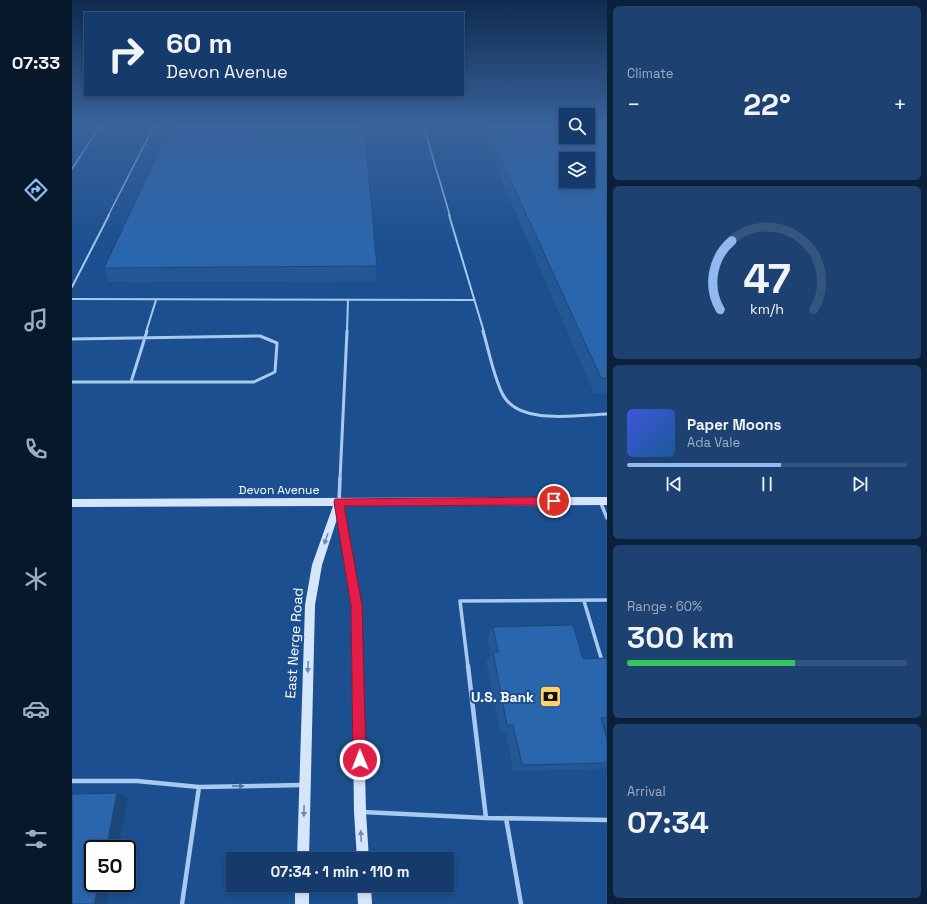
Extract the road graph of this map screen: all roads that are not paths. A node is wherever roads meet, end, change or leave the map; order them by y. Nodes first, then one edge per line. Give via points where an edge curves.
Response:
1 (134, 166) edge
2 (435, 166) edge
3 (72, 287) edge
4 (72, 299) edge
5 (156, 300) junction
6 (348, 300) junction
7 (473, 300) junction
8 (145, 337) junction
9 (72, 338) edge
10 (72, 382) edge
11 (131, 382) junction
12 (607, 414) edge
13 (604, 501) edge
14 (338, 502) junction
15 (72, 503) edge
16 (607, 518) edge
17 (607, 600) edge
18 (584, 601) junction
19 (603, 664) edge
20 (72, 780) edge
21 (304, 785) junction
22 (199, 786) junction
23 (360, 812) junction
24 (486, 818) junction
25 (506, 818) junction
26 (607, 820) edge
27 (303, 852) edge
28 (363, 852) edge
29 (302, 892) edge
30 (364, 892) edge
31 (182, 904) edge
32 (302, 904) edge
33 (365, 904) edge
34 (521, 904) edge

1 - 3 lane
2 - 7 lane
4 - 5 lane
5 - 6 lane
5 - 8 lane
6 - 7 lane
6 - 14 lane
7 - 12 lane via 506,402 519,411 538,414
8 - 9 lane
8 - 11 lane
8 - 11 lane via 260,336 277,343 275,372 254,382
10 - 11 lane
13 - 14 main road, Devon Avenue
13 - 16 lane
14 - 15 main road, Devon Avenue
14 -> 21 main road, East Nerge Road via 317,565 310,604
14 - 23 main road via 356,605
17 - 18 lane
18 - 19 lane
18 - 24 lane via 460,600
20 - 22 lane via 137,781
22 -> 21 lane
21 -> 27 main road, East Nerge Road
22 - 31 lane
23 - 24 lane
28 -> 23 main road
24 - 25 lane
25 - 26 lane
25 - 34 lane
29 - 32 main road
30 - 33 main road

